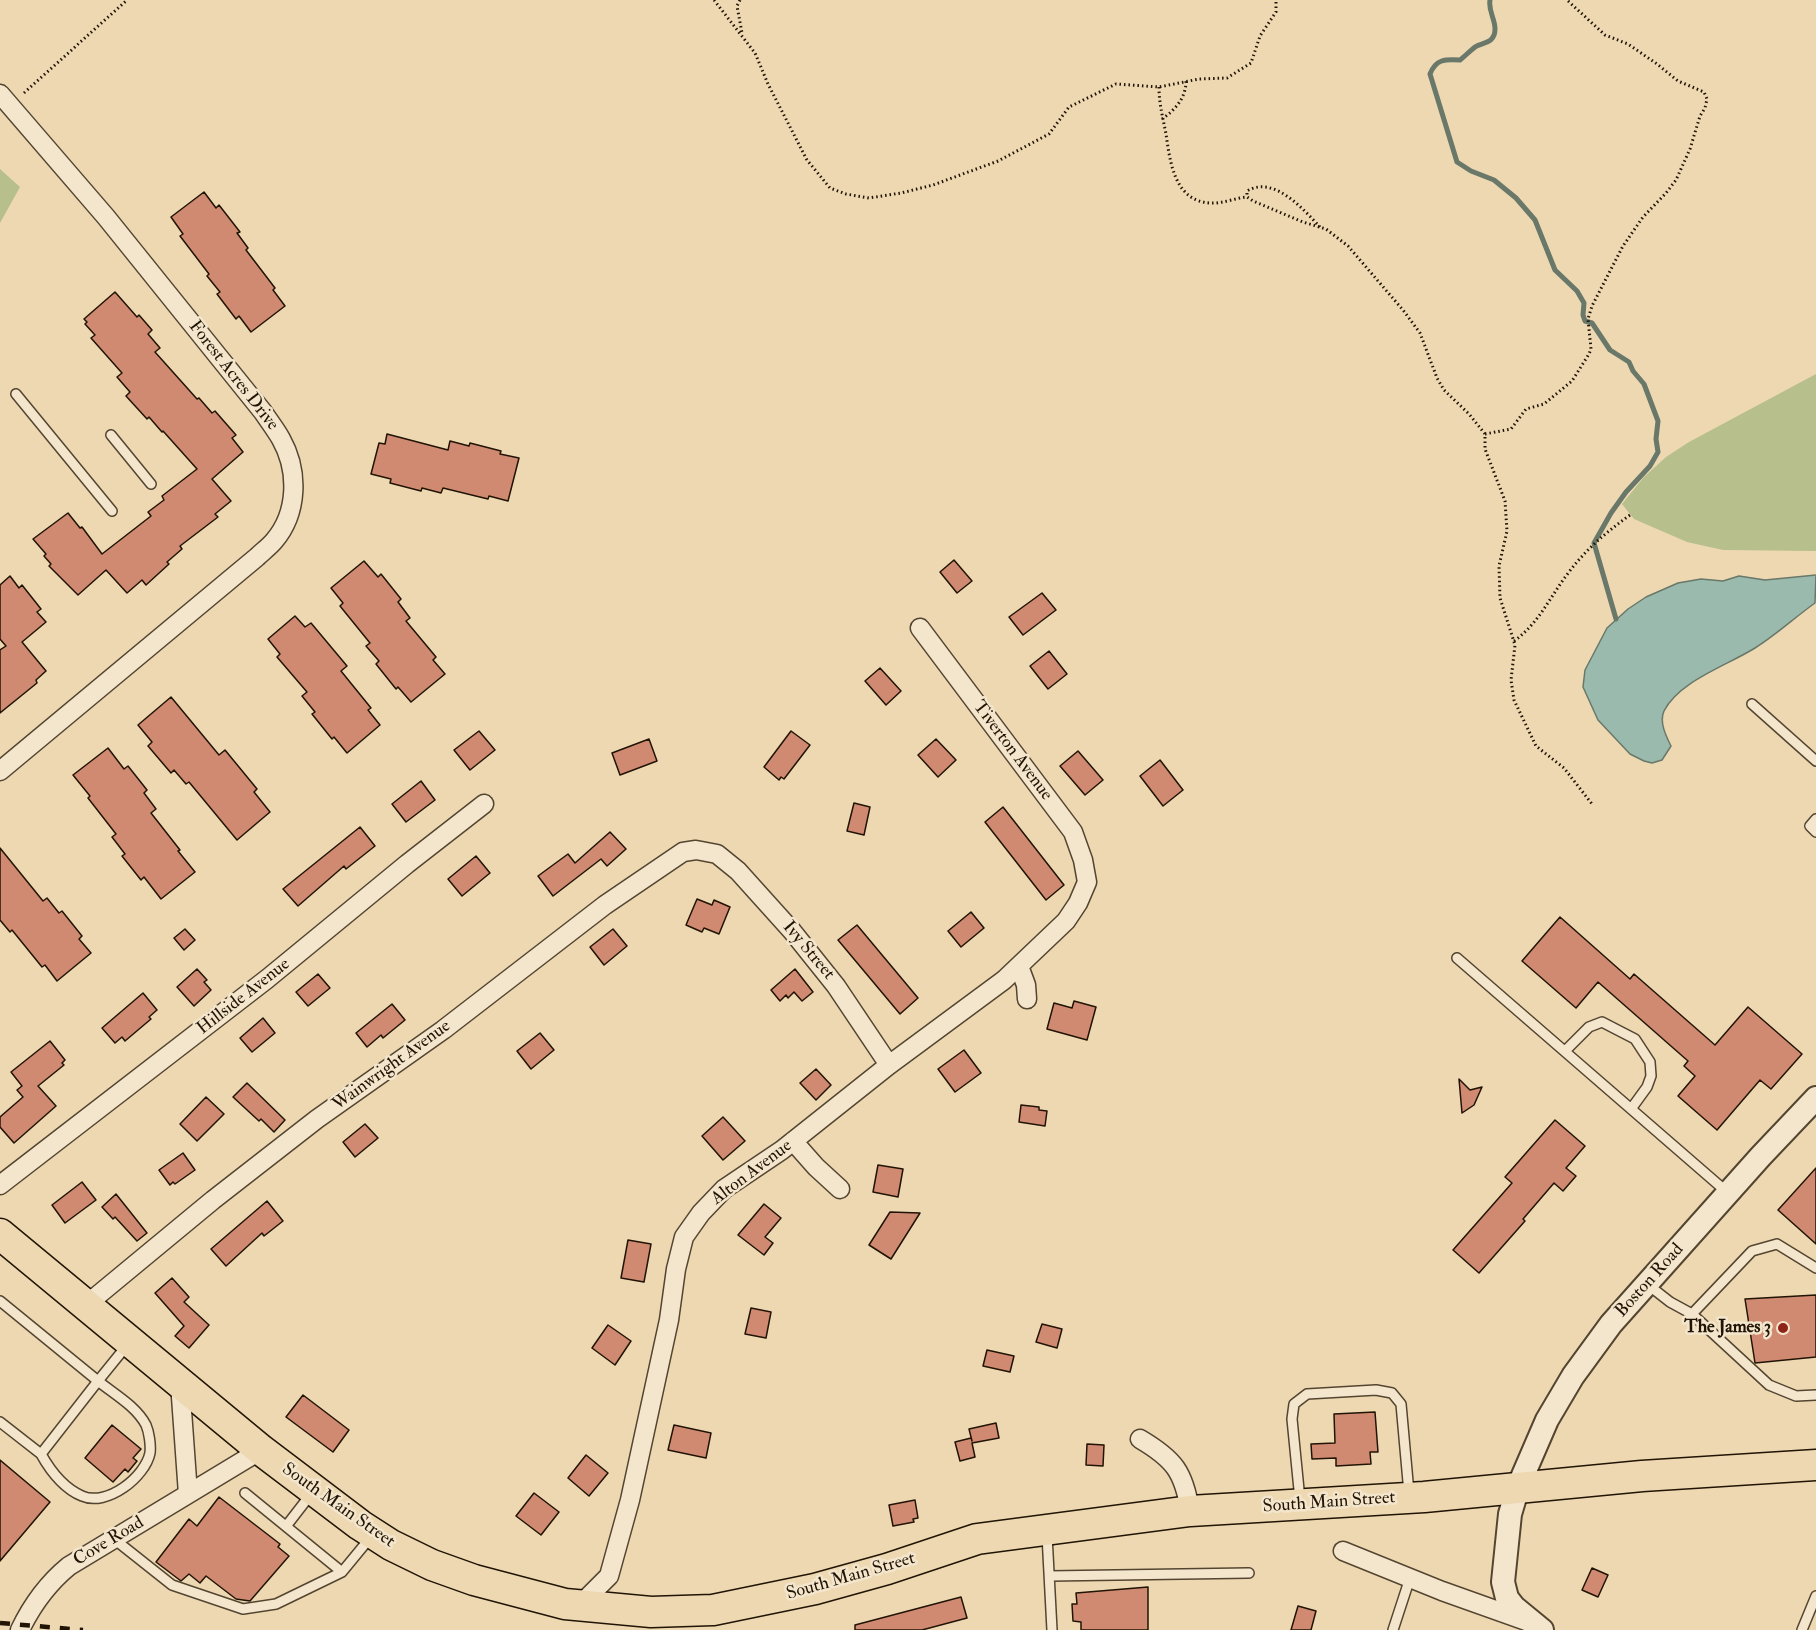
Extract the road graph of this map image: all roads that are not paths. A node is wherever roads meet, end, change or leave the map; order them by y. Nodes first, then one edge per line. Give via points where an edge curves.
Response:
1 (0, 94) edge
2 (16, 394) dead end
3 (111, 435) dead end
4 (151, 484) dead end
5 (112, 511) dead end
6 (920, 628) dead end
7 (1752, 704) dead end
8 (1816, 761) edge
9 (0, 771) edge
10 (484, 804) dead end
11 (1816, 819) edge
12 (1816, 832) edge
13 (710, 852) joint
14 (1087, 882) joint
15 (1457, 958) dead end
16 (1019, 966) junction
17 (1027, 999) dead end
18 (1565, 1051) junction
19 (889, 1065) junction
20 (1816, 1098) edge
21 (1631, 1108) junction
22 (793, 1141) junction
23 (0, 1185) edge
24 (840, 1188) dead end
25 (1728, 1193) junction
26 (1, 1238) edge
27 (1816, 1268) edge
28 (1647, 1283) junction
29 (0, 1301) edge
30 (86, 1305) junction
31 (1692, 1314) junction
32 (130, 1341) junction
33 (98, 1381) junction
34 (180, 1383) junction
35 (1816, 1395) edge
36 (0, 1422) edge
37 (1140, 1439) dead end
38 (261, 1450) junction
39 (41, 1454) junction
40 (1816, 1465) edge
41 (1518, 1487) junction
42 (313, 1491) junction
43 (188, 1494) junction
44 (245, 1494) dead end
45 (1409, 1498) junction
46 (1300, 1506) junction
47 (1190, 1511) junction
48 (286, 1526) junction
49 (1046, 1530) junction
50 (374, 1534) junction
51 (114, 1539) junction
52 (1343, 1551) dead end
53 (342, 1572) junction
54 (1249, 1573) dead end
55 (1050, 1576) junction
56 (1410, 1578) junction
57 (1816, 1596) edge
58 (580, 1605) junction
59 (1536, 1626) edge
60 (20, 1630) edge
61 (1052, 1630) edge
62 (1393, 1630) edge
63 (1802, 1630) edge

1 - 9 street, Forest Acres Drive via 106,216 263,412 288,456 294,489 285,523 263,552
2 - 5 lane
3 - 4 lane
6 - 14 street, Tiverton Avenue via 1073,832
7 - 8 lane
10 - 23 street, Hillside Avenue via 267,980
11 - 12 lane via 1810,826
13 - 19 street, Ivy Street via 738,871 792,931 846,999
13 - 30 street, Wainwright Avenue via 677,855 605,905 298,1134
14 - 16 street, Alton Avenue via 1066,921
15 - 18 lane
16 - 17 street
16 - 19 street, Alton Avenue
18 - 21 lane
18 - 21 lane via 1589,1027 1602,1022 1635,1039 1650,1062 1651,1076
19 - 22 street, Alton Avenue
20 - 25 street, Boston Road
21 - 25 lane
22 - 24 street
22 - 58 street, Alton Avenue via 724,1189 684,1237 630,1500 609,1576
25 - 28 street, Boston Road
26 - 30 main road, South Main Street
27 - 31 lane via 1777,1244 1752,1251
28 - 31 lane
28 - 41 street, Boston Road via 1573,1376 1547,1420
29 - 33 lane
30 - 32 main road, South Main Street
31 - 35 lane via 1769,1385 1796,1396
32 - 33 lane
32 - 34 main road, South Main Street
33 - 39 lane
33 - 39 lane via 131,1406 146,1427 150,1453 141,1470 112,1495 84,1497 54,1475
34 - 38 main road, South Main Street
34 - 43 street
36 - 39 lane
37 - 47 street via 1162,1451 1176,1467 1187,1488
38 - 42 main road, South Main Street
38 - 43 street, Cove Road
40 - 41 main road, South Main Street
41 - 45 main road, South Main Street
41 - 59 street, Boston Road via 1510,1514 1503,1582 1507,1598
42 - 48 lane
42 - 50 main road, South Main Street
43 - 51 street, Cove Road
44 - 48 lane
45 - 46 main road, South Main Street
45 - 46 lane via 1401,1404 1392,1393 1376,1389 1307,1394 1294,1404 1292,1419
46 - 47 main road, South Main Street
47 - 49 main road, South Main Street
48 - 53 lane
49 - 55 lane
49 - 58 main road, South Main Street via 977,1539 815,1589 713,1610 651,1612
50 - 53 lane
50 - 58 main road, South Main Street via 432,1565 474,1580
51 - 53 lane via 172,1585 243,1609 276,1604
51 - 60 street, Cove Road via 56,1576
52 - 56 street
54 - 55 lane
55 - 61 lane
56 - 59 street
56 - 62 lane
57 - 63 lane

